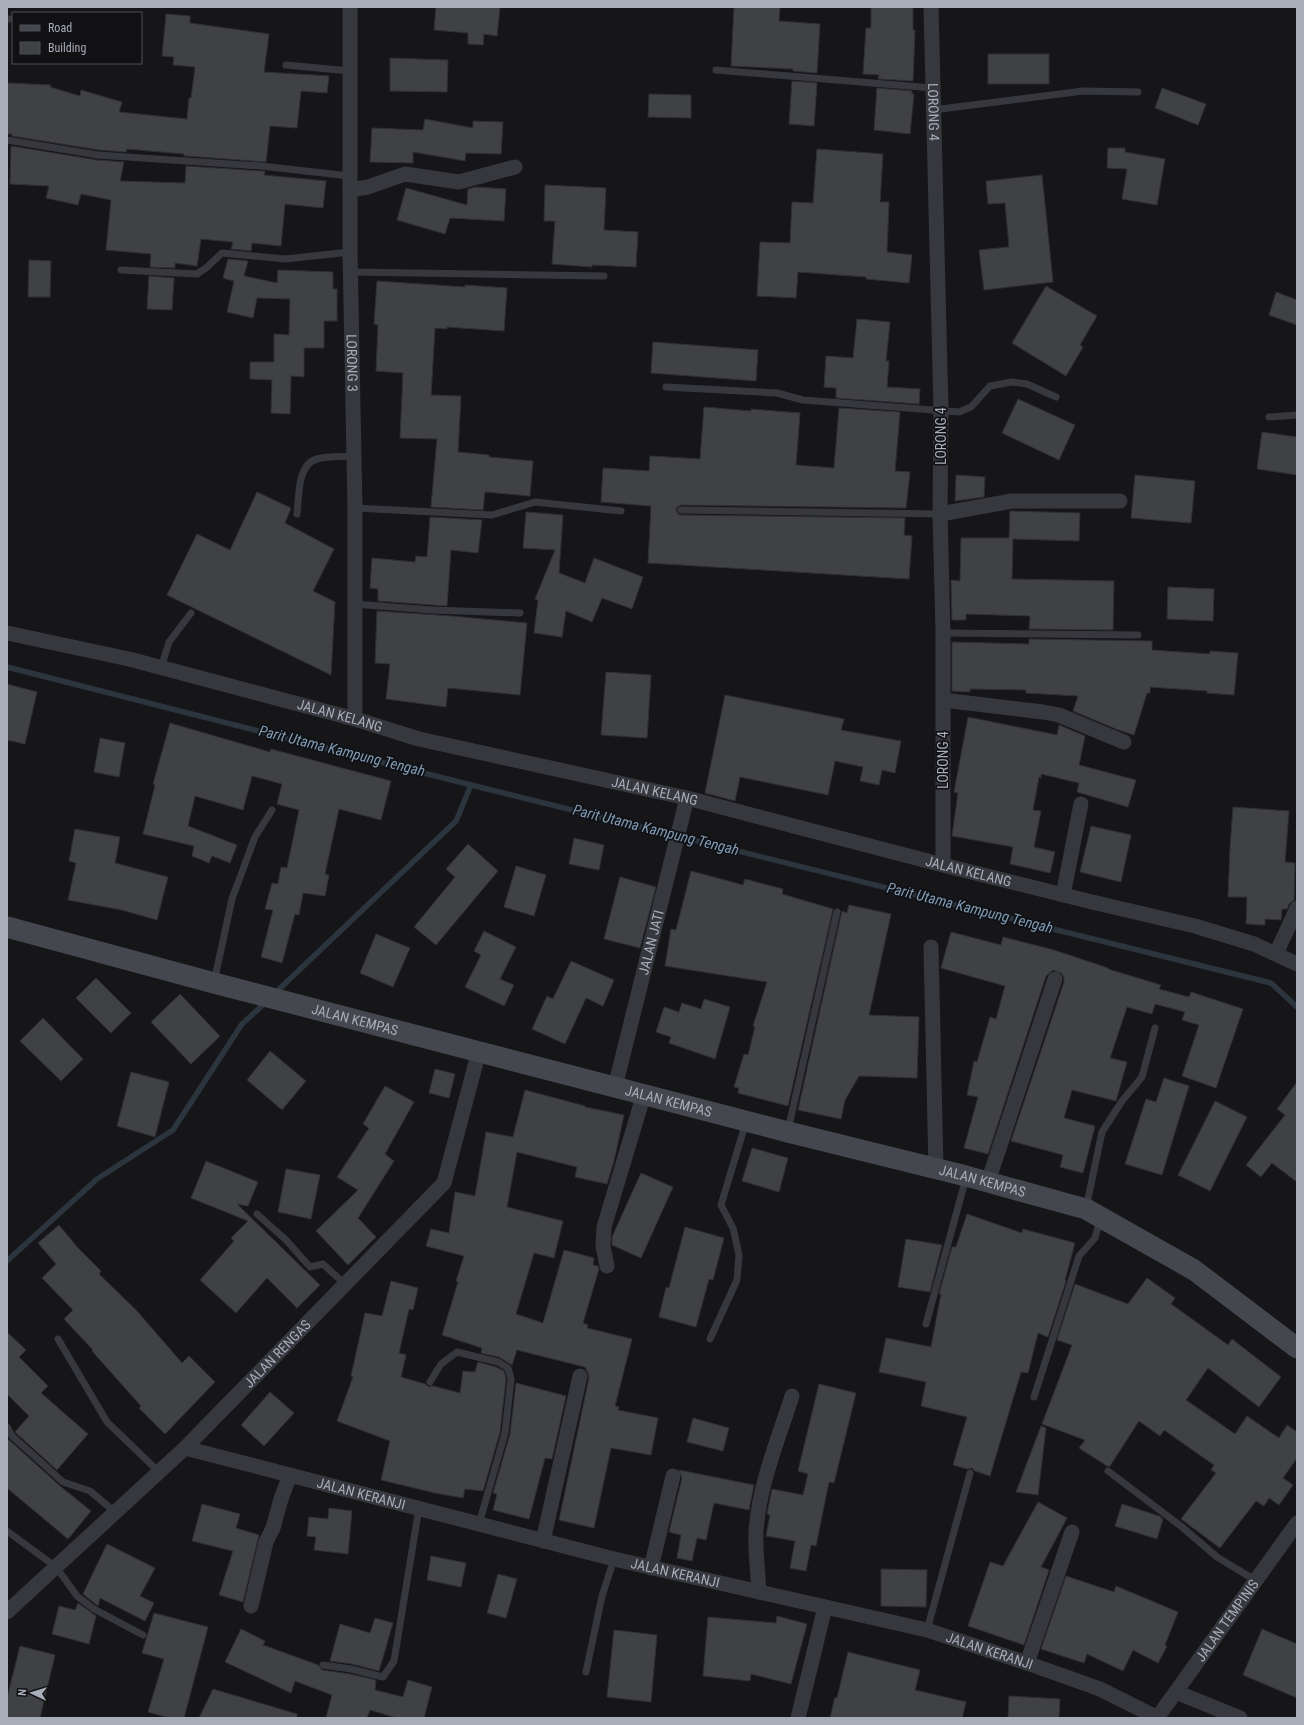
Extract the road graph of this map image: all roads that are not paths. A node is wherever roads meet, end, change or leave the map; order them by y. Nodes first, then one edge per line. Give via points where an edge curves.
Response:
1 (350, 7) edge
2 (930, 7) edge
3 (286, 65) dead end
4 (716, 70) dead end
5 (350, 71) junction
6 (932, 88) junction
7 (1138, 92) dead end
8 (933, 110) junction
9 (7, 140) edge
10 (515, 167) dead end
11 (350, 183) junction
12 (350, 252) junction
13 (121, 270) dead end
14 (350, 272) junction
15 (604, 276) dead end
16 (666, 387) dead end
17 (1056, 397) dead end
18 (941, 410) junction
19 (1297, 415) edge
20 (1269, 417) dead end
21 (354, 456) junction
22 (1120, 501) dead end
23 (355, 508) junction
24 (681, 510) dead end
25 (621, 511) dead end
26 (297, 514) dead end
27 (940, 514) junction
28 (354, 604) junction
29 (190, 613) dead end
30 (520, 613) dead end
31 (7, 633) edge
32 (943, 633) junction
33 (1138, 635) dead end
34 (161, 668) junction
35 (943, 700) junction
36 (355, 719) junction
37 (1124, 742) dead end
38 (687, 798) junction
39 (1081, 804) dead end
40 (272, 810) dead end
41 (943, 865) junction
42 (1063, 895) junction
43 (1297, 908) edge
44 (837, 912) dead end
45 (7, 927) edge
46 (931, 946) dead end
47 (1276, 954) junction
48 (1297, 964) edge
49 (1055, 979) dead end
50 (214, 983) junction
51 (1155, 1028) dead end
52 (479, 1051) junction
53 (615, 1087) junction
54 (644, 1094) junction
55 (747, 1121) junction
56 (788, 1132) junction
57 (936, 1169) junction
58 (966, 1176) junction
59 (988, 1182) junction
60 (1093, 1213) junction
61 (257, 1214) dead end
62 (607, 1266) dead end
63 (346, 1285) junction
64 (926, 1324) dead end
65 (58, 1338) dead end
66 (710, 1339) dead end
67 (1297, 1348) edge
68 (580, 1376) dead end
69 (430, 1382) dead end
70 (792, 1396) dead end
71 (1034, 1397) dead end
72 (7, 1427) edge
73 (185, 1448) junction
74 (1108, 1471) dead end
75 (159, 1472) junction
76 (970, 1473) dead end
77 (290, 1475) junction
78 (673, 1476) dead end
79 (419, 1508) junction
80 (116, 1513) junction
81 (1297, 1523) edge
82 (479, 1524) junction
83 (7, 1531) edge
84 (1072, 1532) dead end
85 (543, 1541) junction
86 (614, 1559) junction
87 (56, 1567) junction
88 (652, 1568) junction
89 (1255, 1580) junction
90 (759, 1592) junction
91 (251, 1606) dead end
92 (825, 1607) junction
93 (7, 1612) edge
94 (927, 1630) junction
95 (143, 1635) dead end
96 (1027, 1663) junction
97 (324, 1665) dead end
98 (586, 1672) dead end
99 (1176, 1692) junction
100 (798, 1718) edge
101 (1158, 1718) edge
102 (1240, 1718) edge

1 - 5 street, LORONG 3
2 - 6 street, LORONG 4
3 - 5 lane
4 - 6 lane
5 - 11 street, LORONG 3
6 - 8 street, LORONG 4
7 - 8 lane via 1083,91
8 - 18 street, LORONG 4
9 - 11 lane via 98,154 261,166
10 - 11 street via 459,182 405,174 368,188
11 - 12 street, LORONG 3
12 - 13 lane via 285,259 222,253 197,274
12 - 14 street, LORONG 3
14 - 15 lane
14 - 21 street, LORONG 3
16 - 18 lane via 778,393 803,400
17 - 18 lane via 1027,384 1012,382 990,386 971,407 960,412
18 - 27 street, LORONG 4
19 - 20 lane
21 - 23 street, LORONG 3
21 - 26 lane via 318,458 307,464 302,478
22 - 27 street via 1012,501
23 - 25 lane via 492,515 535,502
23 - 28 street, LORONG 3
24 - 27 lane
27 - 32 street, LORONG 4
28 - 30 lane
28 - 36 street, LORONG 3
29 - 34 lane via 169,642
31 - 34 street, JALAN KELANG
32 - 33 lane
32 - 35 street, LORONG 4
34 - 36 street, JALAN KELANG
35 - 37 street via 1059,715
35 - 41 street, LORONG 4
36 - 38 street, JALAN KELANG via 419,739
38 - 41 street, JALAN KELANG
38 - 53 street, JALAN JATI
39 - 42 street
40 - 50 lane via 255,837 232,900
41 - 42 street, JALAN KELANG
42 - 47 street, JALAN KELANG via 1195,926 1254,944
43 - 47 street
44 - 56 lane
45 - 50 street, JALAN KEMPAS
46 - 57 street
47 - 48 street, JALAN KELANG
49 - 59 street
50 - 52 street, JALAN KEMPAS
51 - 60 lane via 1142,1077 1122,1101 1102,1132
52 - 53 street, JALAN KEMPAS
52 - 63 street, JALAN RENGAS via 444,1183
53 - 54 street, JALAN KEMPAS
54 - 55 street, JALAN KEMPAS
54 - 62 street via 604,1227 603,1246
55 - 56 street, JALAN KEMPAS
55 - 66 lane via 721,1205 733,1228 739,1255 737,1280
56 - 57 street, JALAN KEMPAS
57 - 58 street, JALAN KEMPAS
58 - 59 street, JALAN KEMPAS
58 - 64 lane
59 - 60 street, JALAN KEMPAS
60 - 67 street, JALAN KEMPAS via 1194,1270
60 - 71 lane via 1095,1238 1080,1256
61 - 63 lane via 286,1240 310,1267 323,1264
63 - 73 street, JALAN RENGAS
65 - 75 lane via 108,1422
68 - 85 street
69 - 82 lane via 441,1364 457,1352 498,1362 508,1368 511,1379 505,1433
70 - 90 street via 766,1478 758,1513 756,1532
72 - 80 lane via 12,1436 63,1482 90,1491
73 - 75 street, JALAN RENGAS
73 - 77 street, JALAN KERANJI
74 - 89 lane via 1217,1557
75 - 80 street, JALAN RENGAS
76 - 94 lane
77 - 79 street, JALAN KERANJI
77 - 91 street via 266,1542
78 - 88 street
79 - 82 street, JALAN KERANJI
79 - 97 lane via 394,1661 383,1677
80 - 87 street, JALAN RENGAS
81 - 89 street, JALAN TEMPINIS
82 - 85 street, JALAN KERANJI
83 - 87 lane
84 - 96 street
85 - 86 street, JALAN KERANJI
86 - 88 street, JALAN KERANJI
86 - 98 lane via 602,1596
87 - 93 street, JALAN RENGAS
87 - 95 lane via 77,1596 94,1609
88 - 90 street, JALAN KERANJI
89 - 99 street, JALAN TEMPINIS
90 - 92 street, JALAN KERANJI
92 - 94 street, JALAN KERANJI
92 - 100 street
94 - 96 street, JALAN KERANJI
96 - 101 street, JALAN KERANJI via 1100,1689
99 - 101 street, JALAN TEMPINIS
99 - 102 street

